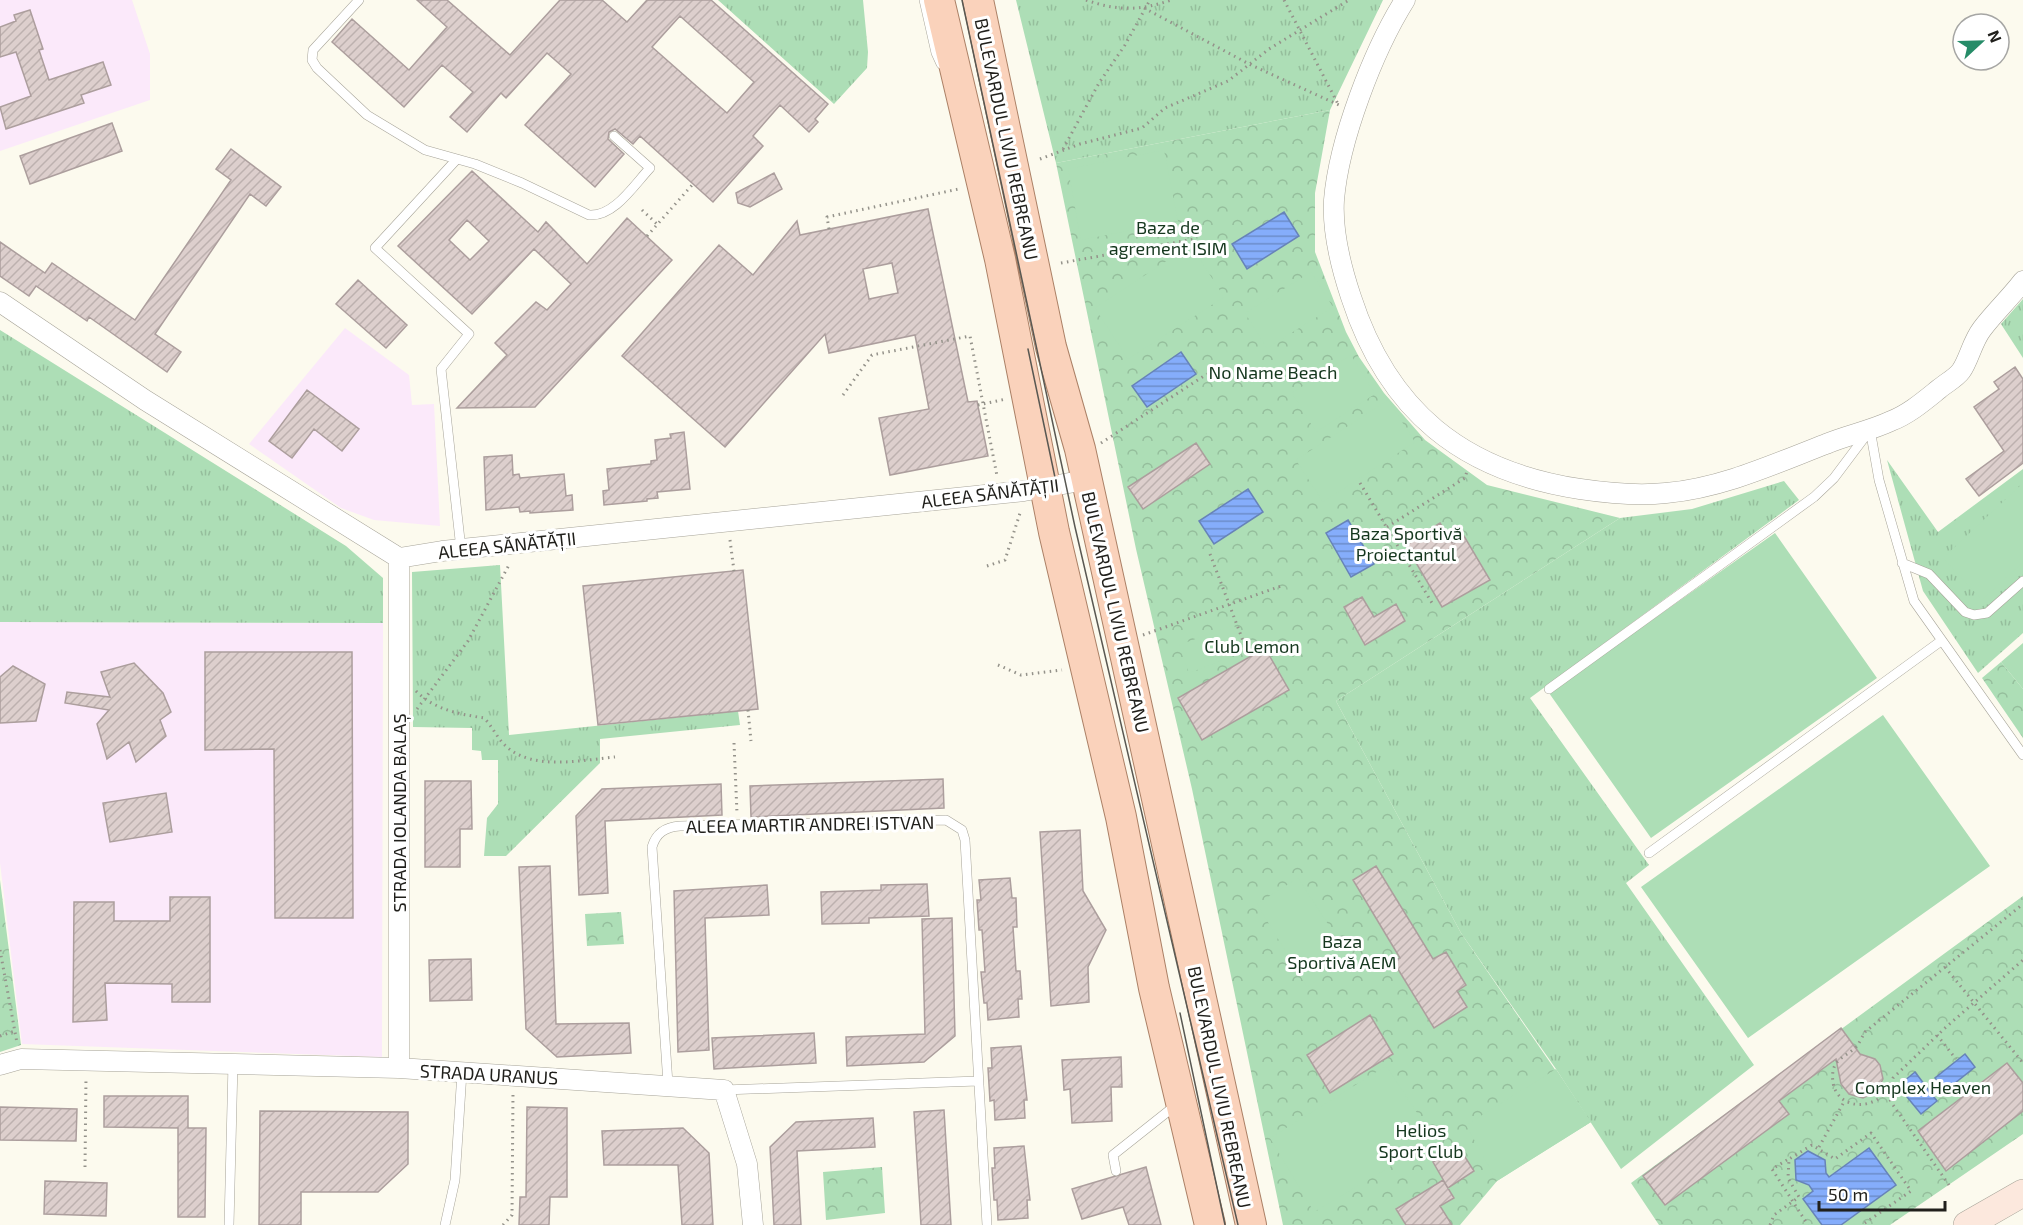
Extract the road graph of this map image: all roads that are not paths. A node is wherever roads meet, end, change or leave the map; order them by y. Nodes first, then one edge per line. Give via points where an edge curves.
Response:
1 (359, 0) edge
2 (924, 0) edge
3 (939, 0) edge
4 (1405, 0) edge
5 (980, 2) edge
6 (963, 107) junction
7 (614, 136) dead end
8 (457, 159) junction
9 (2023, 281) edge
10 (0, 302) edge
11 (1870, 429) junction
12 (1086, 480) junction
13 (1044, 487) junction
14 (461, 549) junction
15 (399, 558) junction
16 (1902, 563) junction
17 (2023, 581) edge
18 (1941, 641) junction
19 (1549, 689) dead end
20 (2023, 755) edge
21 (1648, 853) dead end
22 (233, 1063) junction
23 (0, 1065) edge
24 (399, 1068) junction
25 (462, 1072) junction
26 (978, 1081) junction
27 (668, 1084) junction
28 (724, 1090) junction
29 (1182, 1098) junction
30 (1116, 1171) dead end
31 (2023, 1193) edge
32 (229, 1225) edge
33 (445, 1225) edge
34 (753, 1225) edge
35 (987, 1225) edge
36 (1209, 1225) edge
37 (1251, 1225) edge
38 (1968, 1225) edge

1 - 8 lane via 313,50 312,60 367,116 425,150
2 - 6 lane via 936,53
3 - 6 main road, BULEVARDUL LIVIU REBREANU
4 - 11 street via 1346,109 1334,201 1340,260 1355,309 1378,359 1410,405 1433,429 1472,455 1538,483 1593,491 1664,493 1740,477
5 - 12 main road, BULEVARDUL LIVIU REBREANU via 1051,346
6 - 13 main road, BULEVARDUL LIVIU REBREANU via 999,259
7 - 8 lane via 650,168 610,210 596,216
8 - 14 lane via 375,248 470,334 441,369
9 - 11 street via 1981,330 1962,370 1916,407
10 - 15 street via 145,400
11 - 16 lane via 1879,480
11 - 19 lane via 1834,478 1814,496
12 - 13 street, ALEEA SĂNĂTĂȚII
12 - 37 main road, BULEVARDUL LIVIU REBREANU
13 - 14 street, ALEEA SĂNĂTĂȚII
13 - 29 main road, BULEVARDUL LIVIU REBREANU via 1121,817 1154,988
14 - 15 street, ALEEA SĂNĂTĂȚII
15 - 24 street, STRADA IOLANDA BALAȘ
16 - 17 lane via 1929,574 1965,612 1974,615 1987,613
16 - 18 lane via 1914,601
18 - 20 lane
18 - 21 lane
22 - 23 street, STRADA URANUS via 21,1059
22 - 24 street, STRADA URANUS
22 - 32 lane
24 - 25 street, STRADA URANUS
25 - 27 street, STRADA URANUS
25 - 33 lane via 454,1180
26 - 27 lane, ALEEA MARTIR ANDREI ISTVAN via 965,840 962,830 946,820 668,827 655,837 652,847
26 - 28 lane, STRADA URANUS
26 - 35 lane, ALEEA MARTIR ANDREI ISTVAN
27 - 28 street, STRADA URANUS
28 - 34 street via 747,1164
29 - 30 lane via 1113,1155
29 - 36 main road, BULEVARDUL LIVIU REBREANU
31 - 38 street

